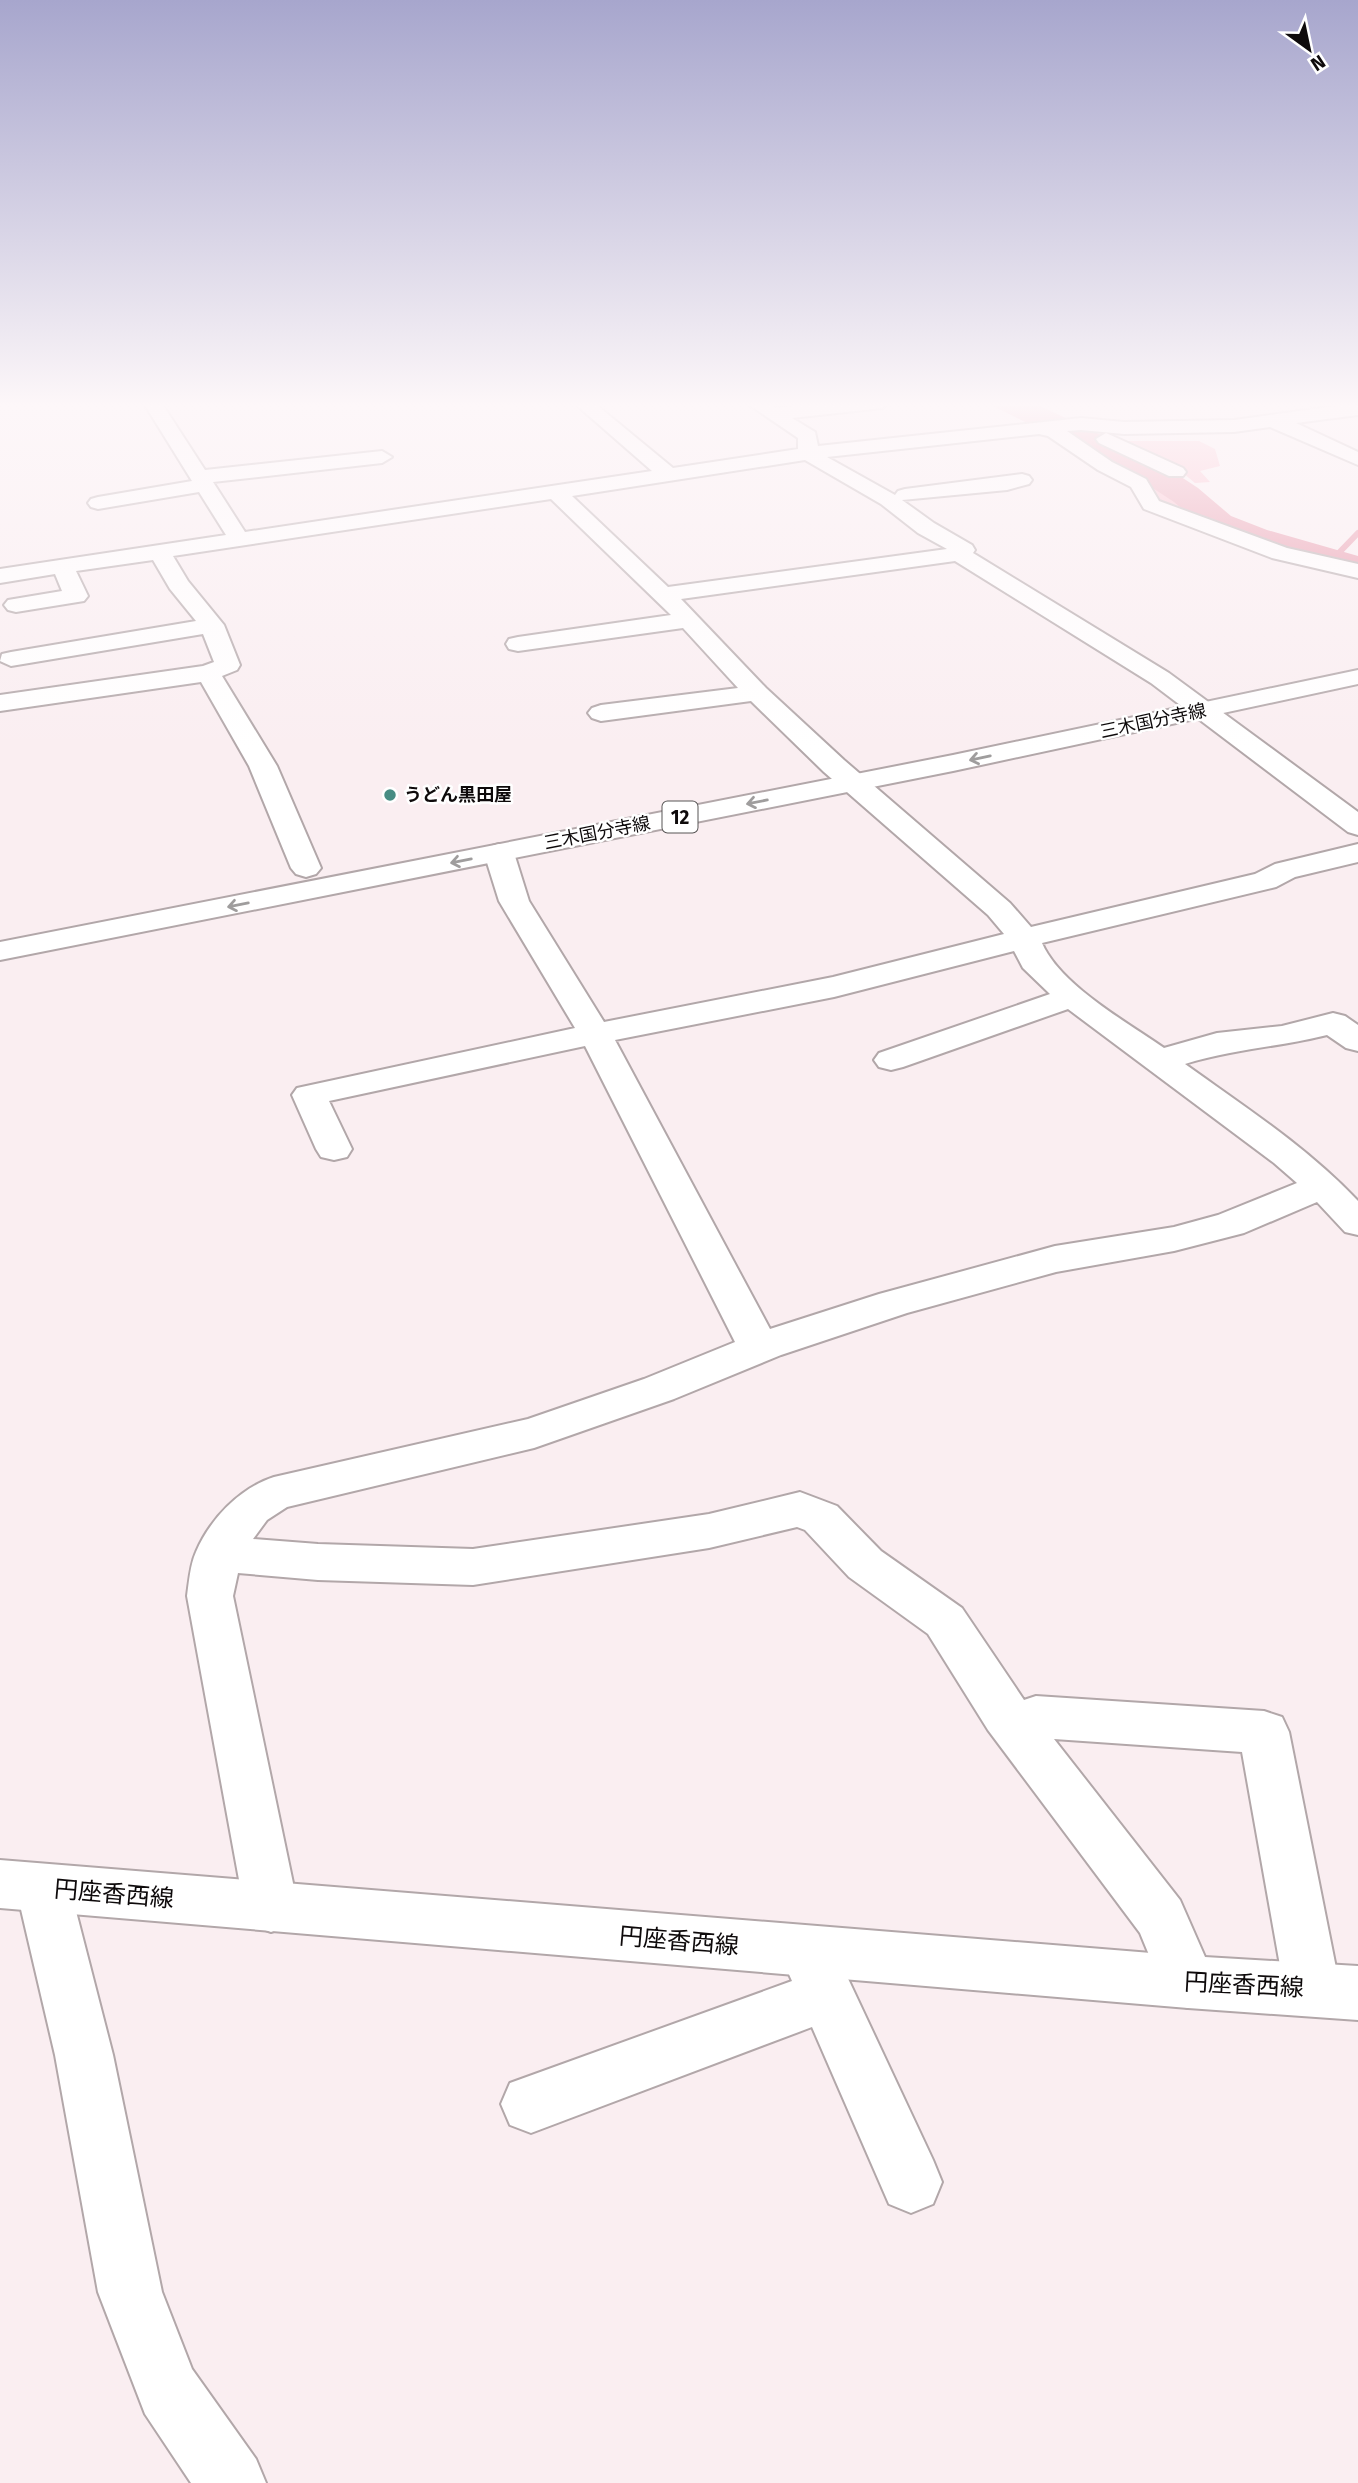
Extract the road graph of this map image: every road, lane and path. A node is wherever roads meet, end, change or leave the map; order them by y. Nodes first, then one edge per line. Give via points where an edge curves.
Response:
1 (225, 518) edge
2 (389, 518) edge
3 (583, 518) edge
4 (912, 518) edge
5 (1185, 518) edge
6 (240, 541) junction
7 (160, 553) junction
8 (958, 555) junction
9 (63, 568) junction
10 (1358, 571) edge
11 (0, 576) edge
12 (662, 595) junction
13 (16, 605) dead end
14 (689, 620) junction
15 (212, 625) junction
16 (518, 644) dead end
17 (11, 659) dead end
18 (1358, 660) edge
19 (208, 673) junction
20 (1358, 677) edge
21 (757, 693) junction
22 (1192, 703) junction
23 (0, 704) edge
24 (601, 713) dead end
25 (843, 774) junction
26 (1358, 826) edge
27 (499, 853) junction
28 (1358, 853) edge
29 (306, 868) junction
30 (0, 926) edge
31 (1025, 940) junction
32 (0, 951) edge
33 (1072, 997) junction
34 (595, 1034) junction
35 (1358, 1041) edge
36 (891, 1060) dead end
37 (1159, 1061) junction
38 (334, 1149) dead end
39 (1323, 1186) junction
40 (1358, 1223) edge
41 (759, 1348) junction
42 (218, 1554) junction
43 (1036, 1717) dead end
44 (21, 1886) edge
45 (271, 1907) junction
46 (816, 1973) junction
47 (1188, 1982) junction
48 (1335, 1990) edge
49 (531, 2104) dead end
50 (911, 2182) dead end
51 (232, 2483) edge

1 - 6 street
2 - 6 street
3 - 12 street
4 - 8 street via 964,550
5 - 10 street via 1280,554
6 - 7 street
7 - 9 street
7 - 15 street via 178,584
8 - 12 street
8 - 22 street via 1160,678
9 - 11 street
9 - 13 street via 76,596
12 - 14 street
14 - 16 street
14 - 21 street
15 - 17 street
15 - 19 street via 228,665
18 - 22 street, 三木国分寺線 / 12
19 - 23 street
19 - 29 street via 263,766
20 - 22 street, 三木国分寺線 / 12
21 - 24 street
21 - 25 street
22 - 25 street, 三木国分寺線 / 12
22 - 26 street
25 -> 27 street, 三木国分寺線 / 12
25 - 29 street, 三木国分寺線 / 12
25 - 31 street via 999,909
27 -> 32 street, 三木国分寺線 / 12
27 - 34 street via 514,901
28 - 31 street via 1285,870 1265,881
29 - 30 street, 三木国分寺線 / 12
31 - 33 street via 1034,961
31 - 34 street via 834,987
33 - 36 street
33 - 37 street
34 - 38 street via 309,1095
34 - 41 street
35 - 37 street via 1333,1023 1283,1037 1217,1043
37 - 39 street
39 - 40 street
39 - 41 street via 1231,1224 1174,1240 1055,1259 893,1303
41 - 42 street via 534,1433 274,1494 251,1508
42 - 45 street via 210,1596
42 - 47 street via 473,1567 709,1531 800,1510 821,1518 865,1564 945,1621 1006,1715 1161,1918
43 - 48 street via 1264,1732
44 - 45 street, 円座香西線
44 - 51 street via 84,2054 130,2292 168,2391
45 - 46 street, 円座香西線
46 - 47 street, 円座香西線
46 - 49 street
46 - 50 street
47 - 48 street, 円座香西線

